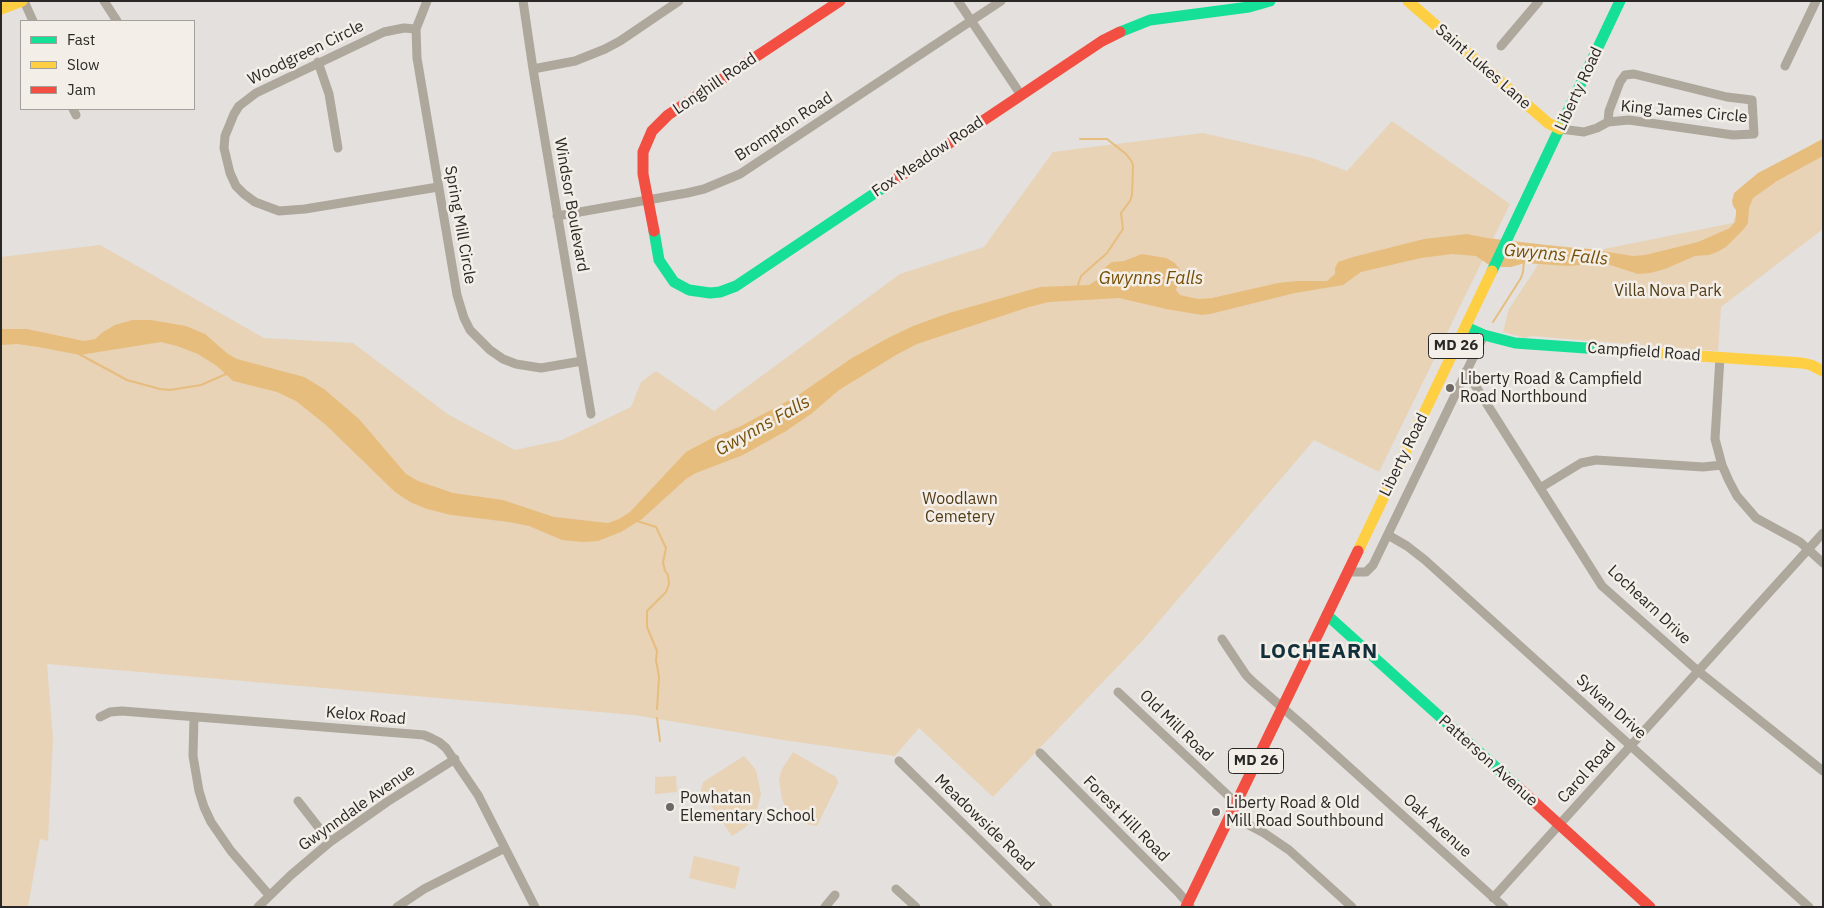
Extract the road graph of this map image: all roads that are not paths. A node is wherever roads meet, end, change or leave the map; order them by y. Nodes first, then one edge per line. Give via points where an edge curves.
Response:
1 (23, 1) edge
2 (104, 1) edge
3 (427, 1) edge
4 (523, 1) edge
5 (679, 1) edge
6 (840, 1) edge
7 (958, 1) edge
8 (1000, 1) edge
9 (1270, 1) edge
10 (1408, 1) edge
11 (1539, 1) edge
12 (1620, 1) edge
13 (1816, 1) edge
14 (1, 9) edge
15 (32, 20) edge
16 (116, 20) edge
17 (972, 20) junction
18 (416, 29) junction
19 (1500, 46) dead end
20 (318, 62) junction
21 (1785, 66) dead end
22 (533, 69) junction
23 (1021, 95) junction
24 (1608, 122) junction
25 (1560, 129) junction
26 (338, 148) dead end
27 (438, 187) junction
28 (648, 200) junction
29 (557, 216) junction
30 (1466, 327) junction
31 (1484, 335) junction
32 (1720, 357) junction
33 (582, 362) junction
34 (1466, 371) junction
35 (1823, 371) edge
36 (591, 414) dead end
37 (1722, 465) junction
38 (1540, 488) junction
39 (1823, 533) edge
40 (1388, 535) junction
41 (1808, 549) junction
42 (1823, 562) edge
43 (1347, 572) junction
44 (1326, 615) junction
45 (1222, 639) dead end
46 (1698, 672) junction
47 (1118, 692) dead end
48 (1282, 708) junction
49 (100, 717) dead end
50 (194, 717) junction
51 (1631, 745) junction
52 (1040, 753) dead end
53 (454, 759) junction
54 (899, 761) dead end
55 (1823, 772) edge
56 (298, 801) dead end
57 (1236, 803) junction
58 (1230, 815) junction
59 (1560, 825) junction
60 (330, 842) junction
61 (505, 848) junction
62 (896, 889) dead end
63 (270, 895) junction
64 (835, 895) dead end
65 (1494, 898) junction
66 (1188, 906) edge
67 (258, 907) edge
68 (397, 907) edge
69 (535, 907) edge
70 (824, 907) edge
71 (916, 907) edge
72 (1048, 907) edge
73 (1352, 907) edge
74 (1504, 907) edge
75 (1650, 907) edge
76 (1809, 907) edge

1 - 14 street
1 - 15 street
2 - 16 street
3 - 18 street, Spring Mill Circle
4 - 22 street, Windsor Boulevard
5 - 22 street via 605,49 575,61
6 - 28 street, Longhill Road via 668,115 652,131 643,152
7 - 17 street
8 - 17 street, Brompton Road
9 - 23 street, Fox Meadow Road via 1135,25 1102,41
10 - 25 street, Saint Lukes Lane via 1548,123
11 - 19 street
12 - 25 street, Liberty Road / MD 26
13 - 21 street
17 - 23 street
17 - 28 street, Brompton Road via 740,174 704,189
18 - 20 street, Woodgreen Circle via 384,32
18 - 27 street, Spring Mill Circle via 417,58
20 - 26 street via 329,94
20 - 27 street, Woodgreen Circle via 256,93 239,106 224,136 224,148 236,186 254,202 279,211
22 - 29 street, Windsor Boulevard
23 - 28 street, Fox Meadow Road via 736,286 720,292 690,290 668,275 656,251
24 - 24 street, King James Circle via 1629,120 1733,135 1754,134 1752,100 1634,74 1625,75 1620,82
24 - 25 street, King James Circle via 1584,132
25 - 30 street, Liberty Road / MD 26
27 - 33 street, Spring Mill Circle via 457,295 470,330 490,350 516,364 541,368
28 - 29 street, Brompton Road
29 - 33 street, Windsor Boulevard
30 - 31 street, Campfield Road
30 - 43 street, Liberty Road / MD 26
31 - 32 street, Campfield Road via 1524,344
31 - 34 street
32 - 35 street, Campfield Road via 1802,363
32 - 37 street via 1716,439
33 - 36 street, Windsor Boulevard
34 - 38 street, Lochearn Drive
34 - 40 street
37 - 38 street via 1703,467 1596,460 1581,463
37 - 41 street via 1737,496 1756,518
38 - 46 street, Lochearn Drive via 1602,586
39 - 41 street, Carol Road
40 - 43 street via 1370,570
40 - 51 street, Sylvan Drive via 1425,560
41 - 42 street
41 - 46 street, Carol Road
43 - 44 street, Liberty Road / MD 26
44 - 48 street, Liberty Road / MD 26
44 - 59 street, Patterson Avenue
45 - 48 street, Oak Avenue via 1246,675
46 - 51 street, Carol Road
46 - 55 street, Lochearn Drive
47 - 57 street, Old Mill Road
48 - 57 street, Liberty Road / MD 26
48 - 65 street, Oak Avenue
49 - 50 street, Kelox Road via 122,711
50 - 53 street, Kelox Road via 424,735 439,742
50 - 63 street via 193,756 204,807 230,851
51 - 59 street, Carol Road
51 - 76 street, Sylvan Drive
52 - 66 street, Forest Hill Road
53 - 60 street, Gwynndale Avenue
53 - 61 street, Kelox Road via 478,795
54 - 72 street, Meadowside Road
56 - 60 street
57 - 58 street, Liberty Road / MD 26
58 - 66 street, Liberty Road / MD 26
58 - 73 street via 1289,850
59 - 65 street, Carol Road
59 - 75 street, Patterson Avenue
60 - 63 street, Gwynndale Avenue
61 - 68 street via 424,889
61 - 69 street, Kelox Road
62 - 71 street
63 - 67 street, Gwynndale Avenue
64 - 70 street
65 - 74 street, Oak Avenue

